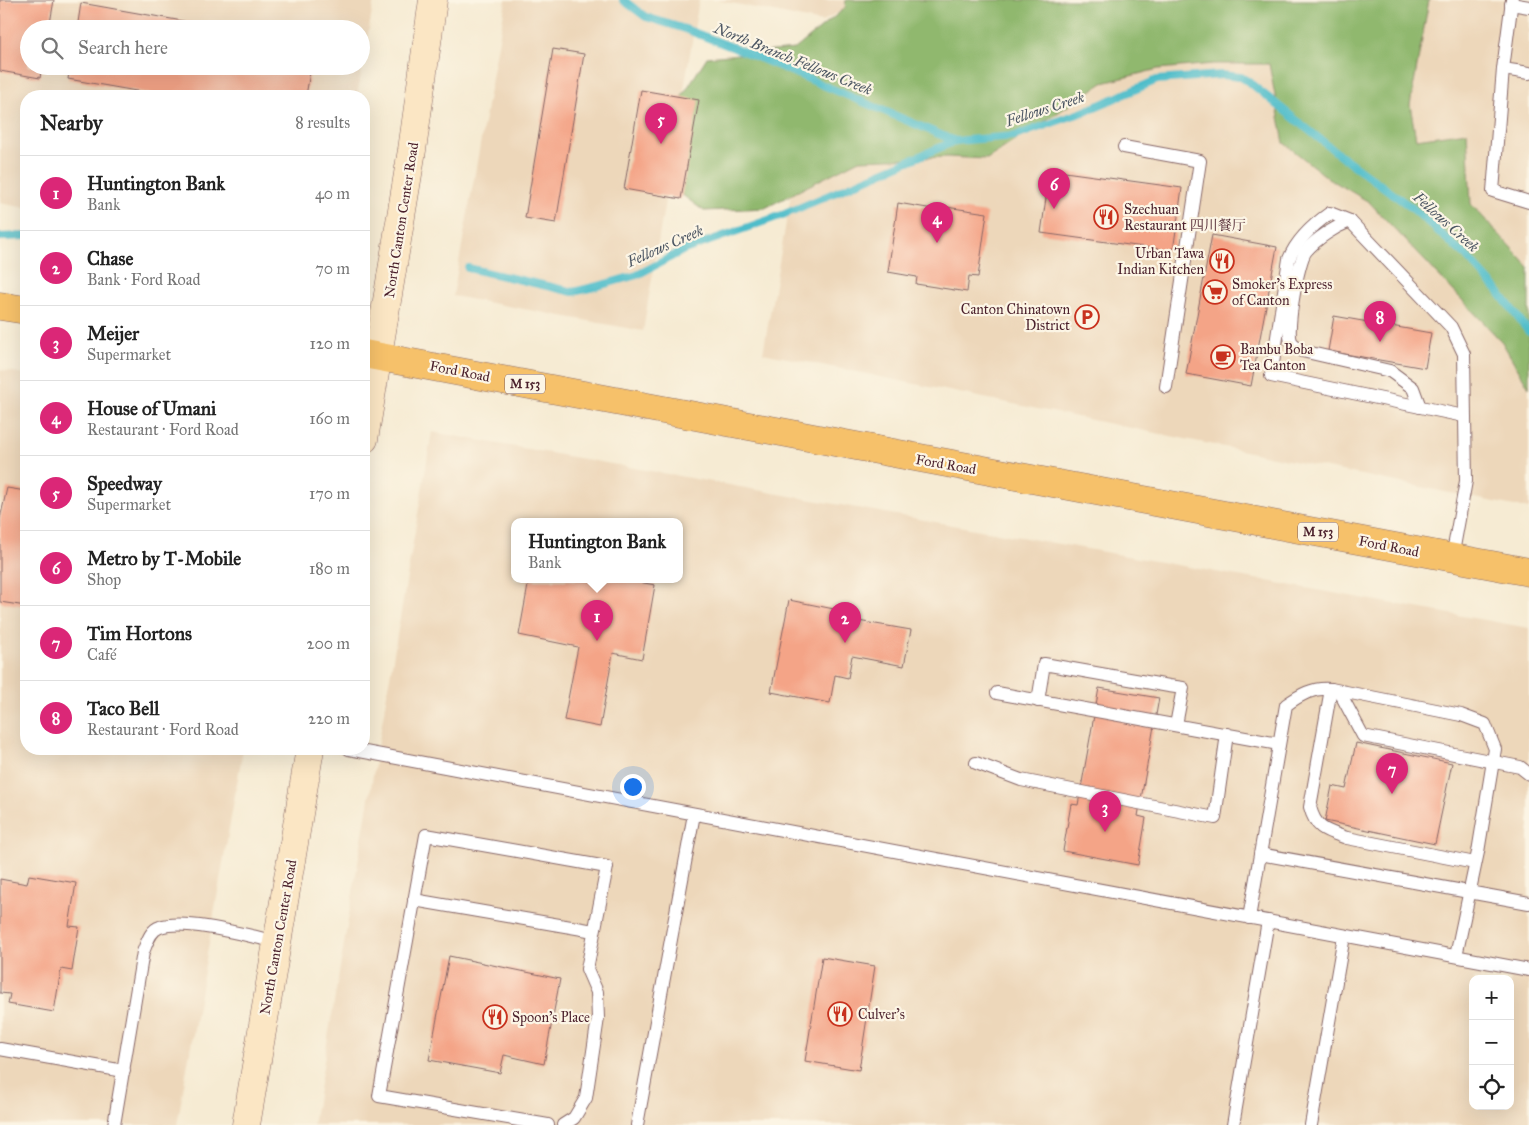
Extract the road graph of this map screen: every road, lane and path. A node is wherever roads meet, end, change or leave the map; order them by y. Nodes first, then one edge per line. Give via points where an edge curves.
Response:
1 (433, 0) edge
2 (1511, 2) edge
3 (1529, 7) edge
4 (1503, 69) junction
5 (1529, 73) edge
6 (1124, 147) dead end
7 (1529, 202) edge
8 (1350, 221) junction
9 (0, 306) edge
10 (20, 309) edge
11 (371, 355) edge
12 (1166, 387) dead end
13 (1420, 407) junction
14 (1464, 416) junction
15 (1452, 558) junction
16 (1529, 572) edge
17 (1335, 690) junction
18 (997, 693) dead end
19 (1038, 701) junction
20 (1176, 725) junction
21 (1227, 734) junction
22 (1279, 744) junction
23 (370, 753) edge
24 (309, 755) edge
25 (1493, 762) junction
26 (976, 764) dead end
27 (1529, 774) edge
28 (694, 814) junction
29 (1260, 854) junction
30 (1475, 864) junction
31 (1470, 892) junction
32 (414, 900) junction
33 (1529, 903) edge
34 (1248, 918) junction
35 (1268, 921) junction
36 (594, 931) junction
37 (1344, 936) junction
38 (277, 942) junction
39 (1456, 956) junction
40 (1529, 970) edge
41 (0, 1048) edge
42 (124, 1071) junction
43 (114, 1125) edge
44 (246, 1125) edge
45 (548, 1125) edge
46 (563, 1125) edge
47 (638, 1125) edge
48 (1233, 1125) edge
49 (1311, 1125) edge

1 - 11 main road, North Canton Center Road via 412,150
2 - 3 lane
2 - 4 lane
4 - 5 lane
4 - 7 lane via 1493,190
6 - 12 lane via 1200,160
8 - 13 lane via 1336,226 1317,241 1301,261 1289,330 1291,342 1302,351 1390,371 1413,388
8 - 13 lane via 1330,214 1294,244 1276,336 1272,376
8 - 14 lane via 1451,327 1464,354
9 - 10 main road
11 - 15 main road, Ford Road / M 153
13 - 14 lane
14 - 15 lane via 1466,482
15 - 16 main road, Ford Road / M 153
17 - 22 lane via 1324,688 1302,693 1286,705
17 - 25 lane via 1362,736
17 - 25 lane via 1461,715 1485,724 1495,748
17 - 30 lane via 1310,807 1314,821 1326,831 1347,838
18 - 19 lane
19 - 20 lane
19 - 20 lane via 1044,664 1183,688
20 - 21 lane
21 - 22 lane
21 - 26 lane via 1215,818 1021,780
22 - 29 lane
23 - 28 lane
24 - 38 main road, North Canton Center Road
25 - 27 lane via 1520,767
25 - 30 lane
28 - 34 lane
28 - 47 lane
29 - 31 lane
29 - 34 lane
30 - 31 lane
31 - 33 lane
31 - 39 lane
32 - 36 lane
32 - 36 lane via 426,836 607,867
32 - 45 lane via 379,1096
34 - 35 lane
35 - 37 lane
35 - 48 lane
36 - 46 lane via 587,969 597,992 598,1018 586,1098 574,1118
37 - 39 lane
37 - 49 lane
38 - 42 lane via 205,927 160,927 150,935 143,952
38 - 44 main road, North Canton Center Road
39 - 40 lane
41 - 42 lane
42 - 43 lane

